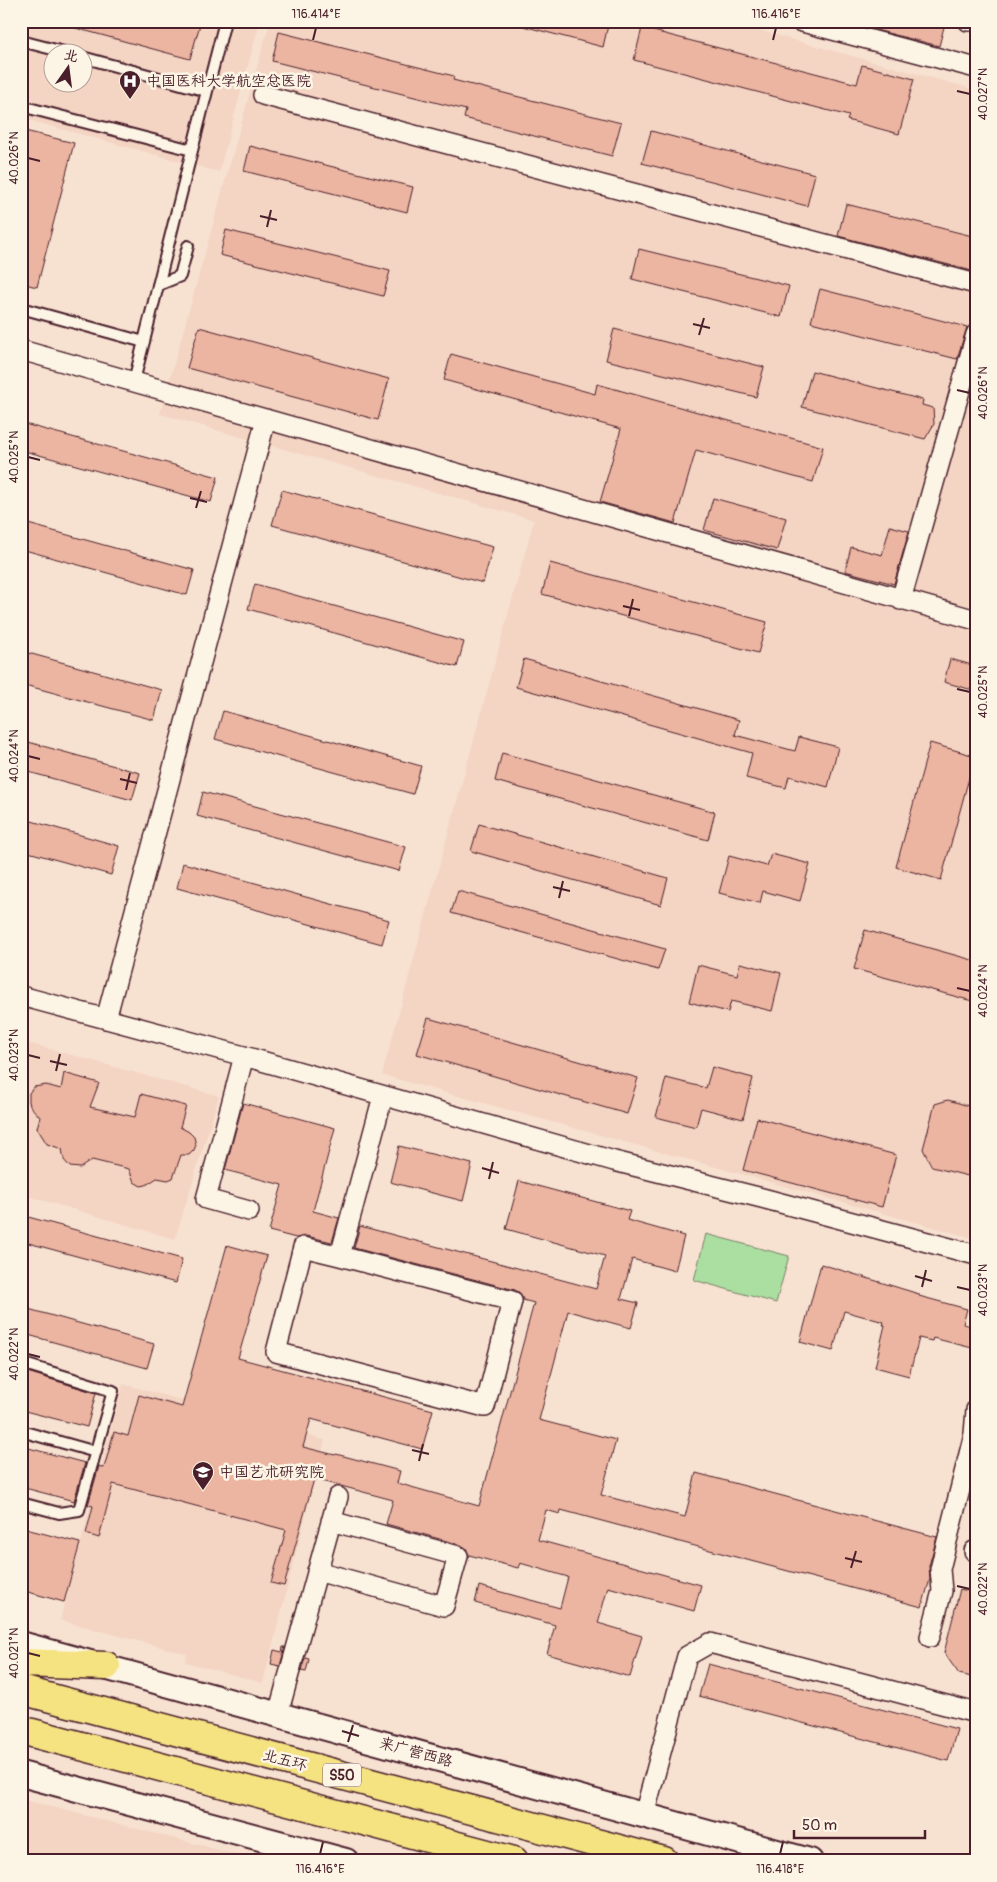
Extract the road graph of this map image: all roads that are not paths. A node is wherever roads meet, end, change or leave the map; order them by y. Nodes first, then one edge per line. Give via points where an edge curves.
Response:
1 (225, 21) edge
2 (798, 21) edge
3 (21, 41) edge
4 (42, 46) edge
5 (92, 61) edge
6 (976, 68) edge
7 (207, 91) junction
8 (262, 95) dead end
9 (21, 106) edge
10 (192, 150) junction
11 (188, 246) dead end
12 (976, 284) edge
13 (158, 285) junction
14 (21, 308) edge
15 (976, 334) edge
16 (144, 342) junction
17 (21, 350) edge
18 (134, 381) junction
19 (266, 419) junction
20 (901, 600) junction
21 (976, 620) edge
22 (21, 996) edge
23 (106, 1019) junction
24 (244, 1056) junction
25 (383, 1096) junction
26 (249, 1211) dead end
27 (976, 1255) edge
28 (340, 1256) junction
29 (21, 1363) edge
30 (976, 1410) edge
31 (21, 1431) edge
32 (96, 1452) junction
33 (338, 1497) dead end
34 (21, 1503) edge
35 (331, 1520) junction
36 (317, 1571) junction
37 (930, 1637) dead end
38 (21, 1644) edge
39 (21, 1663) edge
40 (106, 1666) junction
41 (21, 1690) edge
42 (976, 1713) edge
43 (278, 1714) junction
44 (21, 1730) edge
45 (21, 1774) edge
46 (644, 1815) junction
47 (346, 1861) edge
48 (514, 1861) edge
49 (664, 1861) edge
50 (810, 1861) edge

1 - 7 lane
2 - 6 street
3 - 4 lane
5 - 7 lane
7 - 10 lane
8 - 12 street
9 - 10 lane
10 - 13 lane
11 - 13 lane via 180,276
13 - 16 lane
14 - 16 lane
15 - 20 street
16 - 18 lane
17 - 18 street
18 - 19 street
19 - 20 street
19 - 23 street
20 - 21 street
22 - 23 street
23 - 24 street
24 - 25 street
24 - 26 street via 206,1199
25 - 27 street via 614,1161
25 - 28 street
28 - 28 street via 303,1247 276,1352 485,1406 512,1301
29 - 32 lane via 113,1391
30 - 37 street via 974,1434 940,1569 942,1592
31 - 32 lane
32 - 34 lane via 80,1510 59,1513
33 - 35 street
35 - 36 street
35 - 36 street via 458,1556 444,1606
36 - 43 street
38 - 40 street, 来广营西路
39 - 40 highway
40 - 43 street, 来广营西路
41 - 49 highway, 北五环 / S50
42 - 46 street via 710,1643 687,1656
43 - 46 street, 来广营西路
44 - 48 highway
45 - 47 street
46 - 50 street, 来广营西路

